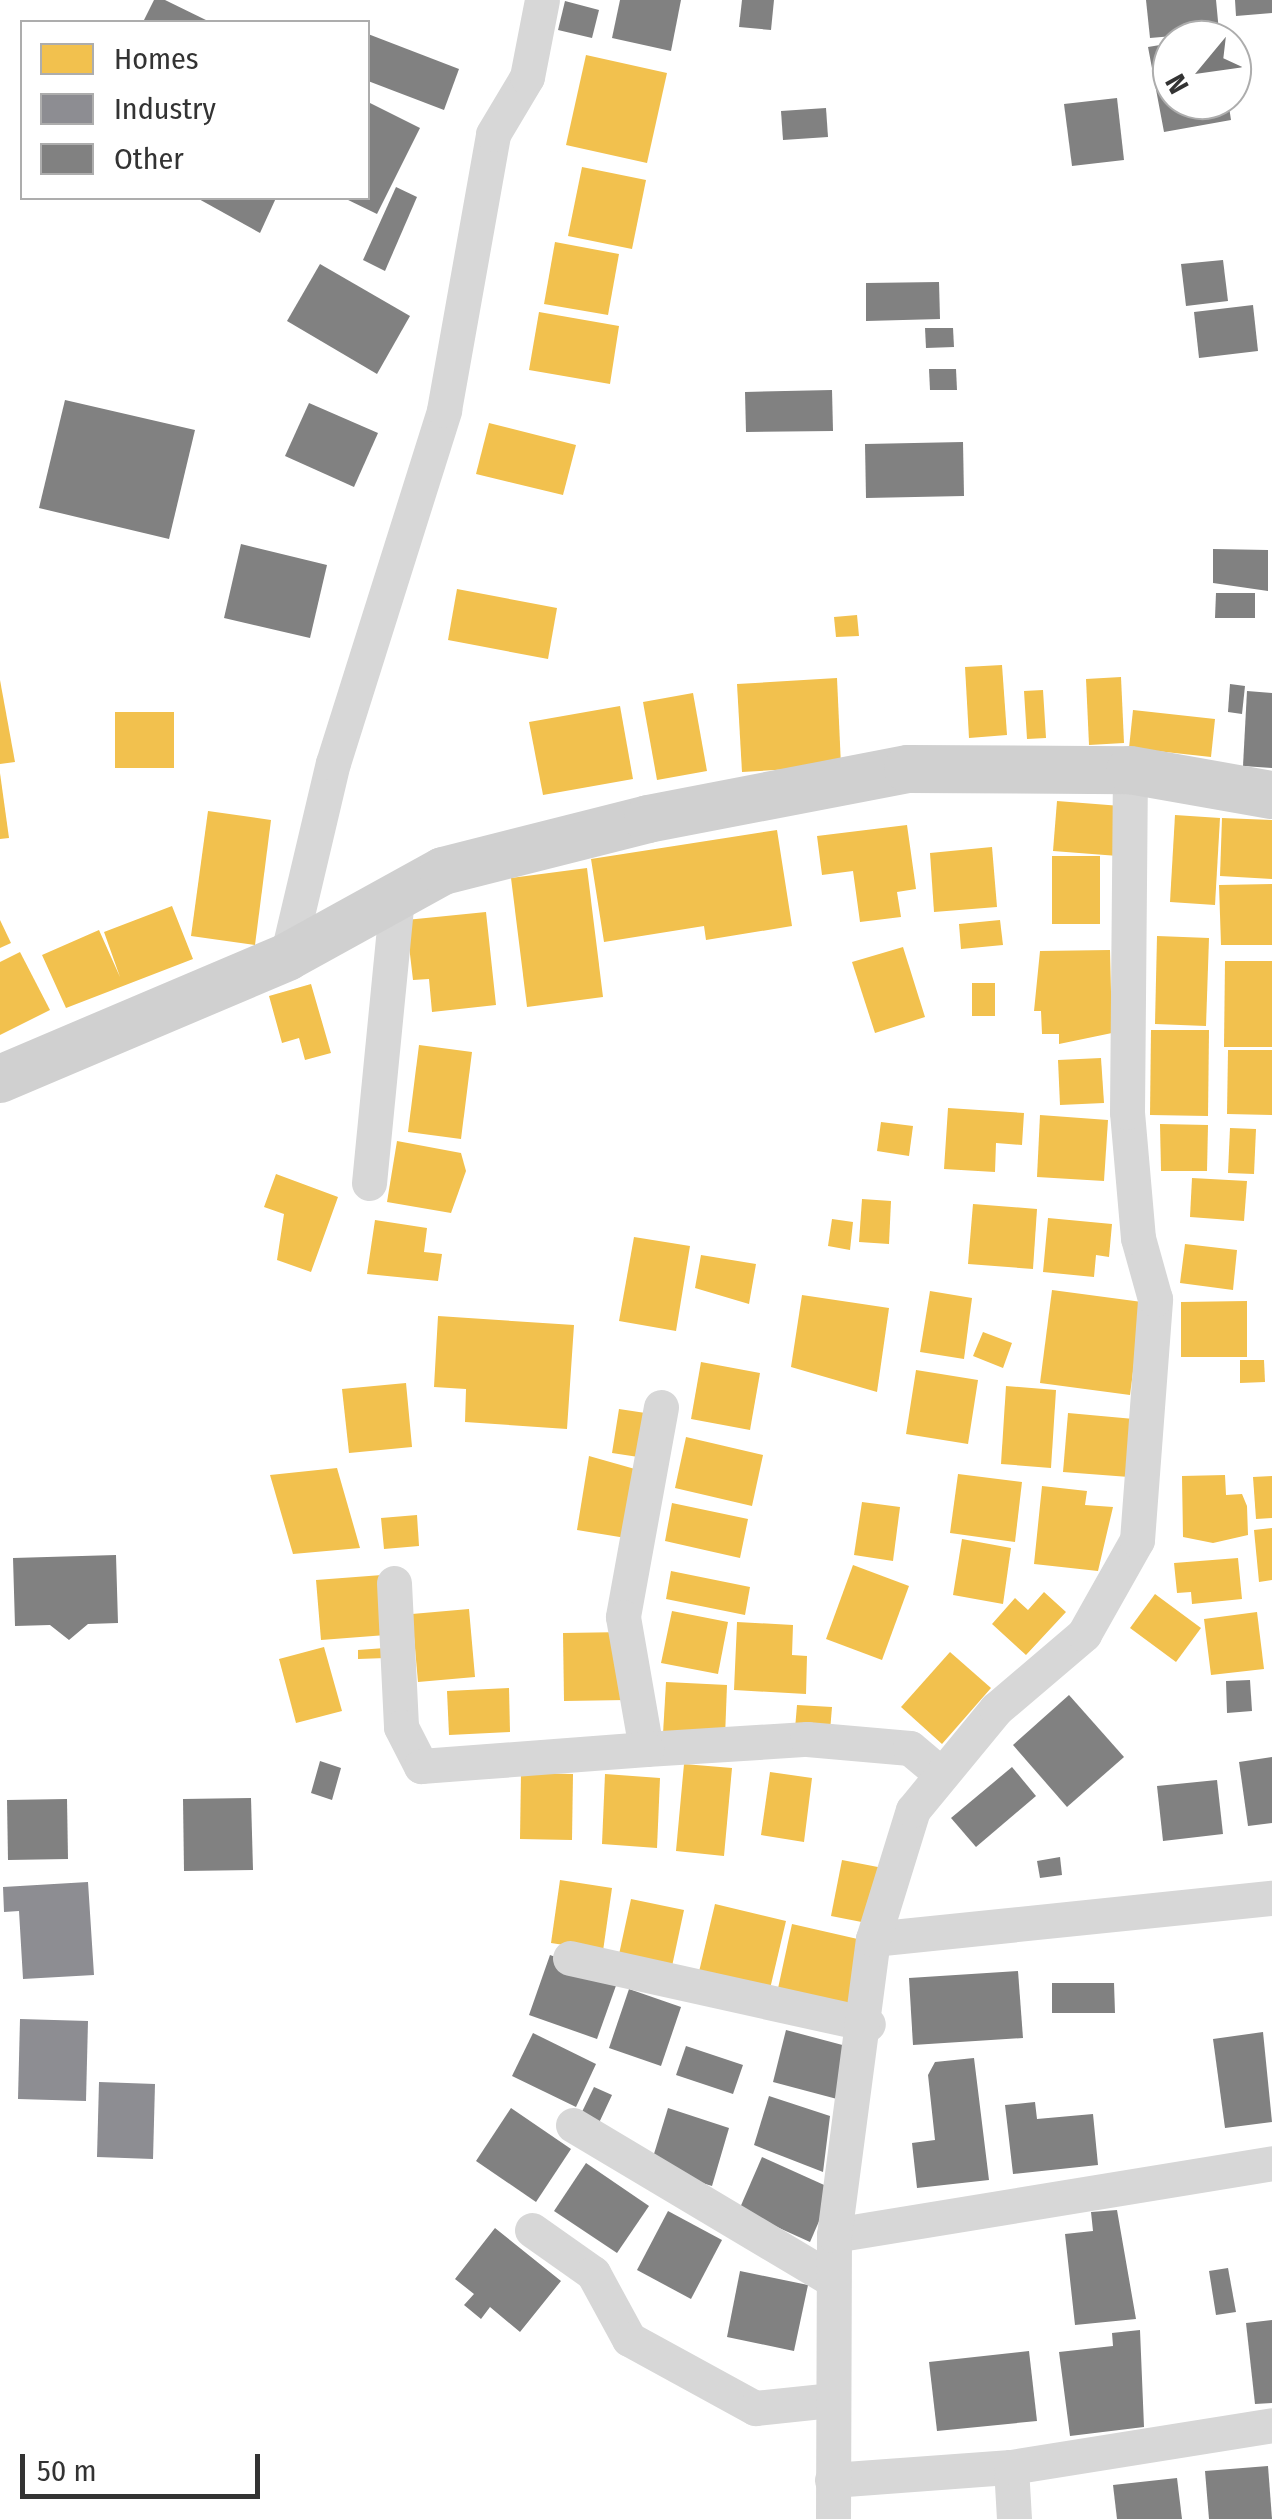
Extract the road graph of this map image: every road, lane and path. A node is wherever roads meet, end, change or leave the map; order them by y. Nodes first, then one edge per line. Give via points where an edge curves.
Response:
1 (542, 0) edge
2 (1130, 770) junction
3 (1272, 795) edge
4 (397, 895) junction
5 (287, 957) junction
6 (0, 1079) edge
7 (369, 1184) dead end
8 (661, 1407) dead end
9 (394, 1583) dead end
10 (646, 1749) junction
11 (940, 1774) junction
12 (1272, 1898) edge
13 (873, 1939) junction
14 (570, 1958) dead end
15 (868, 2024) junction
16 (573, 2126) dead end
17 (1272, 2163) edge
18 (532, 2230) dead end
19 (834, 2235) junction
20 (833, 2280) junction
21 (831, 2400) junction
22 (1272, 2425) edge
23 (1011, 2466) junction
24 (832, 2480) junction
25 (832, 2519) edge
26 (1014, 2519) edge

1 - 5 street via 526,78 493,134 444,410 338,744
2 - 3 street
2 - 4 street via 908,768 648,818 443,872
2 - 11 street via 1127,1112 1138,1238 1156,1298 1137,1540 1084,1634 996,1709
4 - 5 street
4 - 7 street
5 - 6 street
8 - 10 street via 623,1618
9 - 10 street via 402,1728 422,1766
10 - 11 street via 807,1739 910,1748
11 - 13 street via 914,1810
12 - 13 street
13 - 15 street
14 - 15 street
15 - 19 street
16 - 20 street
17 - 19 street
18 - 21 street via 593,2272 628,2339 754,2408
19 - 20 street
20 - 21 street
21 - 24 street
22 - 23 street
23 - 24 street
23 - 26 street
24 - 25 street

